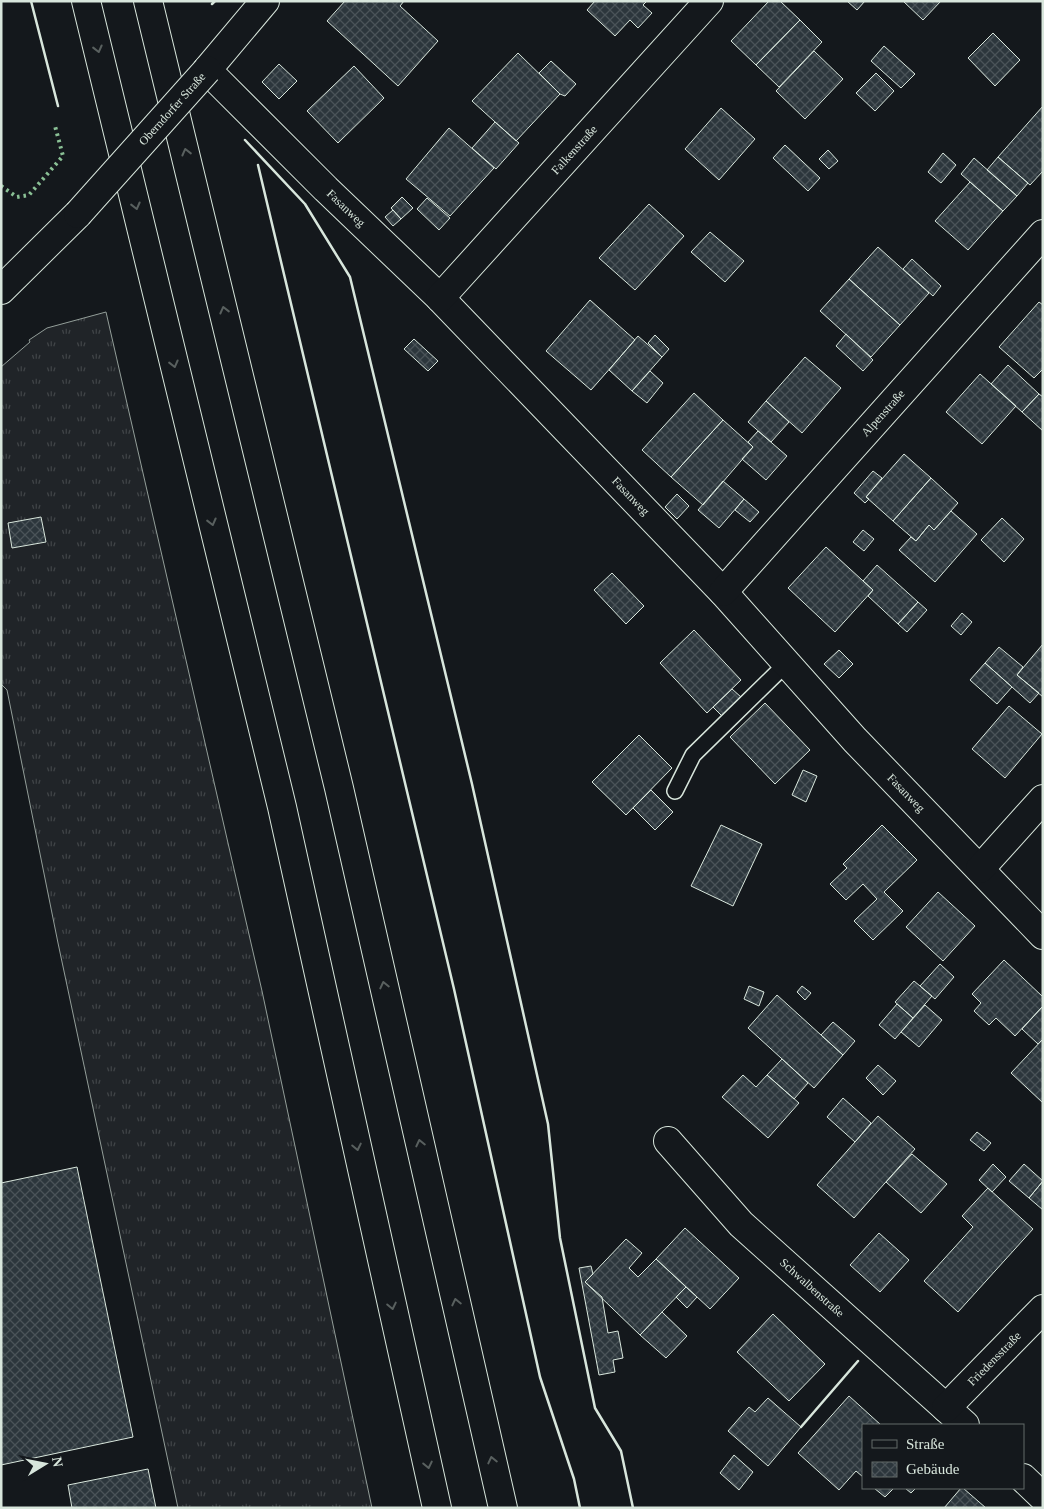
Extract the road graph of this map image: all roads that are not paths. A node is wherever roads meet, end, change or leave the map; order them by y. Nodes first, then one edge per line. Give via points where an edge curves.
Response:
1 (86, 1) edge
2 (148, 1) edge
3 (265, 1) edge
4 (709, 1) edge
5 (215, 62) junction
6 (1043, 234) edge
7 (1, 290) edge
8 (440, 298) junction
9 (722, 592) junction
10 (786, 664) junction
11 (675, 791) dead end
12 (1043, 799) edge
13 (980, 869) junction
14 (1043, 935) edge
15 (668, 1141) dead end
16 (1043, 1309) edge
17 (956, 1417) edge
18 (1024, 1479) edge
19 (1043, 1497) edge
20 (437, 1508) edge
21 (502, 1508) edge

1 -> 20 main road via 282,807
21 -> 2 main road via 334,769
3 - 5 main road, Oberndorfer Straße
4 - 8 main road, Falkenstraße
5 - 7 main road, Oberndorfer Straße, bridge via 78,214
5 - 8 main road, Fasanweg via 230,91
6 - 9 main road, Alpenstraße
8 - 9 main road, Fasanweg
9 - 10 main road, Fasanweg
10 - 11 lane via 692,755
10 - 13 main road, Fasanweg
12 - 13 main road
13 - 14 main road, Fasanweg
15 - 17 main road, Schwalbenstraße via 741,1224
16 - 17 main road, Friedensstraße
18 - 19 main road

